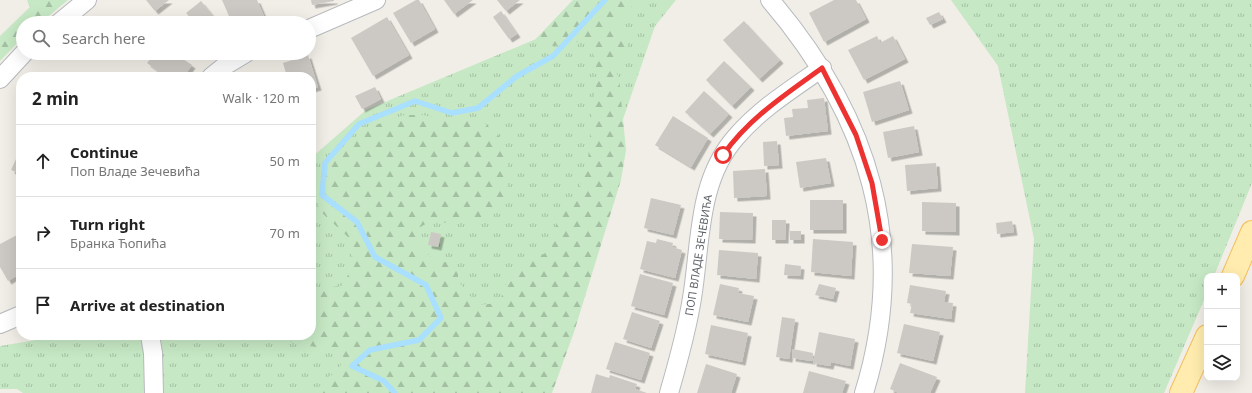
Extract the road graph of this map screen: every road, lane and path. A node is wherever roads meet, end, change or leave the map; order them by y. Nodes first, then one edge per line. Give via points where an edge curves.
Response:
1 (87, 0) edge
2 (376, 0) edge
3 (770, 0) edge
4 (68, 16) edge
5 (316, 26) edge
6 (18, 60) edge
7 (234, 60) edge
8 (822, 68) junction
9 (217, 72) edge
10 (0, 79) edge
11 (1252, 232) edge
12 (1234, 273) edge
13 (16, 317) edge
14 (0, 324) edge
15 (150, 340) edge
16 (1204, 343) edge
17 (154, 393) edge
18 (669, 393) edge
19 (864, 393) edge
20 (1181, 393) edge

1 - 4 street
2 - 5 street
3 - 8 street
6 - 10 street
7 - 9 street
8 - 18 street, ПОП ВЛАДЕ ЗЕЧЕВИЋА via 748,125 736,137 712,175 704,203 692,299
8 - 19 street via 856,135 872,183 882,240 880,330
11 - 12 main road
13 - 14 street
15 - 17 street
16 - 20 main road

